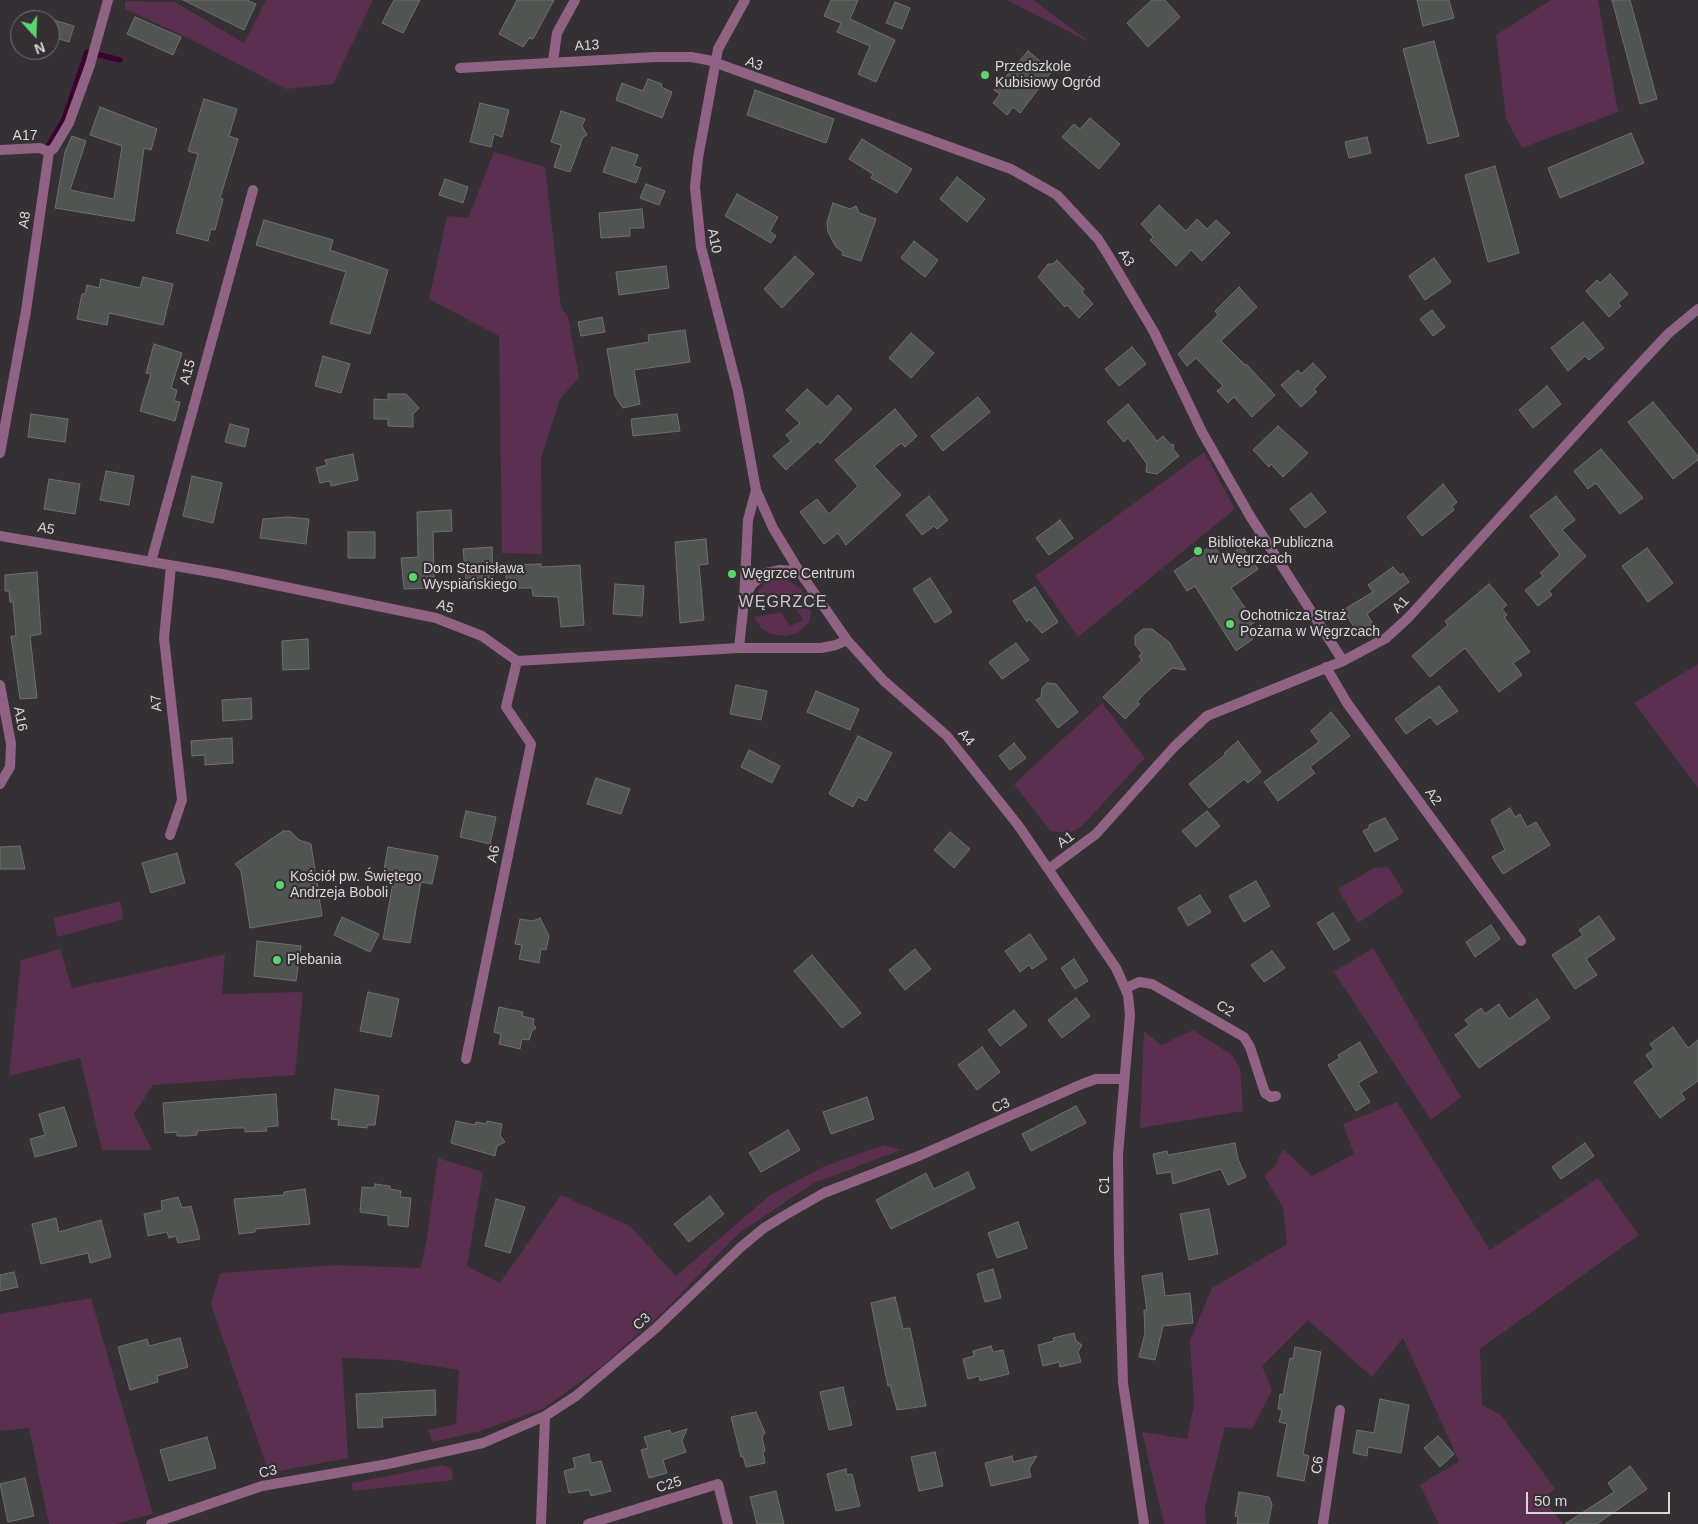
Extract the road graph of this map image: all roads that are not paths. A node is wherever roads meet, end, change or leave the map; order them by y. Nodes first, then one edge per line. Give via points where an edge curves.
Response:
1 (108, 0) edge
2 (575, 0) edge
3 (746, 0) edge
4 (553, 61) junction
5 (714, 62) junction
6 (460, 68) dead end
7 (0, 150) edge
8 (45, 151) junction
9 (253, 190) dead end
10 (1698, 309) edge
11 (0, 453) edge
12 (756, 490) junction
13 (0, 536) edge
14 (151, 562) junction
15 (171, 566) junction
16 (799, 571) junction
17 (744, 601) junction
18 (847, 640) junction
19 (739, 648) junction
20 (517, 661) junction
21 (1343, 661) junction
22 (1326, 667) junction
23 (0, 686) edge
24 (0, 784) edge
25 (170, 835) dead end
26 (1050, 868) junction
27 (1520, 941) dead end
28 (1126, 988) junction
29 (466, 1059) dead end
30 (1123, 1079) junction
31 (1276, 1096) dead end
32 (1340, 1410) dead end
33 (545, 1416) junction
34 (152, 1524) edge
35 (541, 1524) edge
36 (588, 1524) edge
37 (728, 1524) edge
38 (1144, 1524) edge
39 (1323, 1524) edge

1 - 8 street, A8 via 69,123 54,148
2 - 4 street via 557,33
3 - 5 street, A10 via 718,48
4 - 5 street, A13 via 655,56 691,57
4 - 6 street, A13
5 - 12 street, A10 via 695,187 698,229 738,391
5 - 21 street, A3 via 726,69 1011,169 1057,195 1107,253 1154,332 1202,432 1250,516
7 - 8 street, A17
8 - 11 street, A8 via 26,311
9 - 14 street, A15
10 - 21 street, A1 via 1669,333 1638,366 1408,618 1386,638
12 - 16 street, A10 via 772,528
12 - 17 street, A10 via 748,520
13 - 14 street, A5
14 - 15 street, A5
15 - 20 street, A5 via 436,618 482,636
15 - 25 street, A7 via 164,638 182,800
16 - 17 street, A10 via 766,572 752,584
16 - 18 street, A10
17 - 19 street, A10
18 - 19 street via 821,648
18 - 26 street, A4 via 883,680 947,736
19 - 20 street
20 - 29 street, A6 via 506,707 531,744
21 - 22 street, A1
22 - 26 street, A1 via 1207,716 1174,747 1096,834
22 - 27 street, A2 via 1347,703
23 - 24 street, A16 via 11,744 10,767
26 - 28 street, C1
28 - 30 street, C1 via 1130,1015
28 - 31 street, C2 via 1139,982 1152,984 1244,1038 1265,1094
30 - 33 street, C3 via 1096,1079 1082,1084 824,1194 787,1214 741,1247 656,1328 584,1390
30 - 38 street, C1 via 1118,1187 1123,1383
32 - 39 street, C6
33 - 34 street, C3 via 483,1443 262,1486
33 - 35 street
36 - 37 street, C25 via 718,1484

